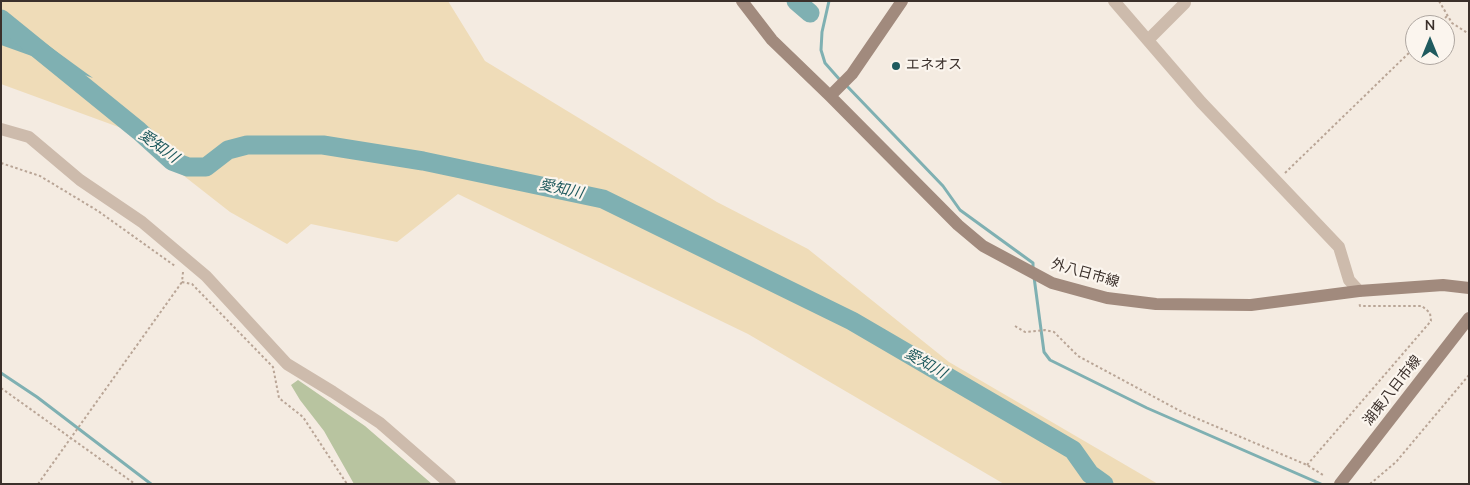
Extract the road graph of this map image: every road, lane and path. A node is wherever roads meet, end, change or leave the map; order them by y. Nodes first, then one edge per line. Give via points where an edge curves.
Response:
1 (742, 1) edge
2 (902, 1) edge
3 (1114, 1) edge
4 (1439, 1) edge
5 (1185, 3) dead end
6 (1447, 15) edge
7 (1455, 25) edge
8 (1469, 34) edge
9 (1148, 40) junction
10 (1405, 57) edge
11 (830, 96) junction
12 (1, 129) edge
13 (1, 163) edge
14 (1276, 181) junction
15 (175, 266) dead end
16 (183, 272) dead end
17 (182, 282) junction
18 (1469, 288) edge
19 (1359, 291) junction
20 (1469, 318) edge
21 (1015, 326) dead end
22 (1469, 375) edge
23 (1, 388) edge
24 (71, 438) junction
25 (1307, 466) junction
26 (1323, 475) dead end
27 (1343, 481) edge
28 (38, 484) edge
29 (135, 484) edge
30 (347, 484) edge
31 (450, 484) edge
32 (1370, 484) edge

1 - 11 main road, 外八日市線 via 772,40
2 - 11 main road via 852,74
3 - 9 street
4 - 6 path
5 - 9 street
7 - 8 path
9 - 14 street
10 - 14 path
11 - 19 main road, 外八日市線 via 958,225 983,246 1052,283 1107,298 1156,304 1251,305
12 - 31 street via 29,137 80,180 142,222 206,276 287,364 380,423
13 - 15 path via 40,176 98,211
14 - 19 street via 1339,247 1349,280
16 - 17 path
17 - 24 path
17 - 30 path via 192,284 273,367 279,398 303,417
18 - 19 main road, 外八日市線 via 1443,285
19 - 25 path via 1360,306 1422,306 1430,313 1431,321
20 - 27 main road, 湖東八日市線
21 - 25 path via 1025,332 1054,332 1078,356 1184,413
22 - 32 path via 1396,462
23 - 24 path
24 - 28 path
24 - 29 path
25 - 26 path

